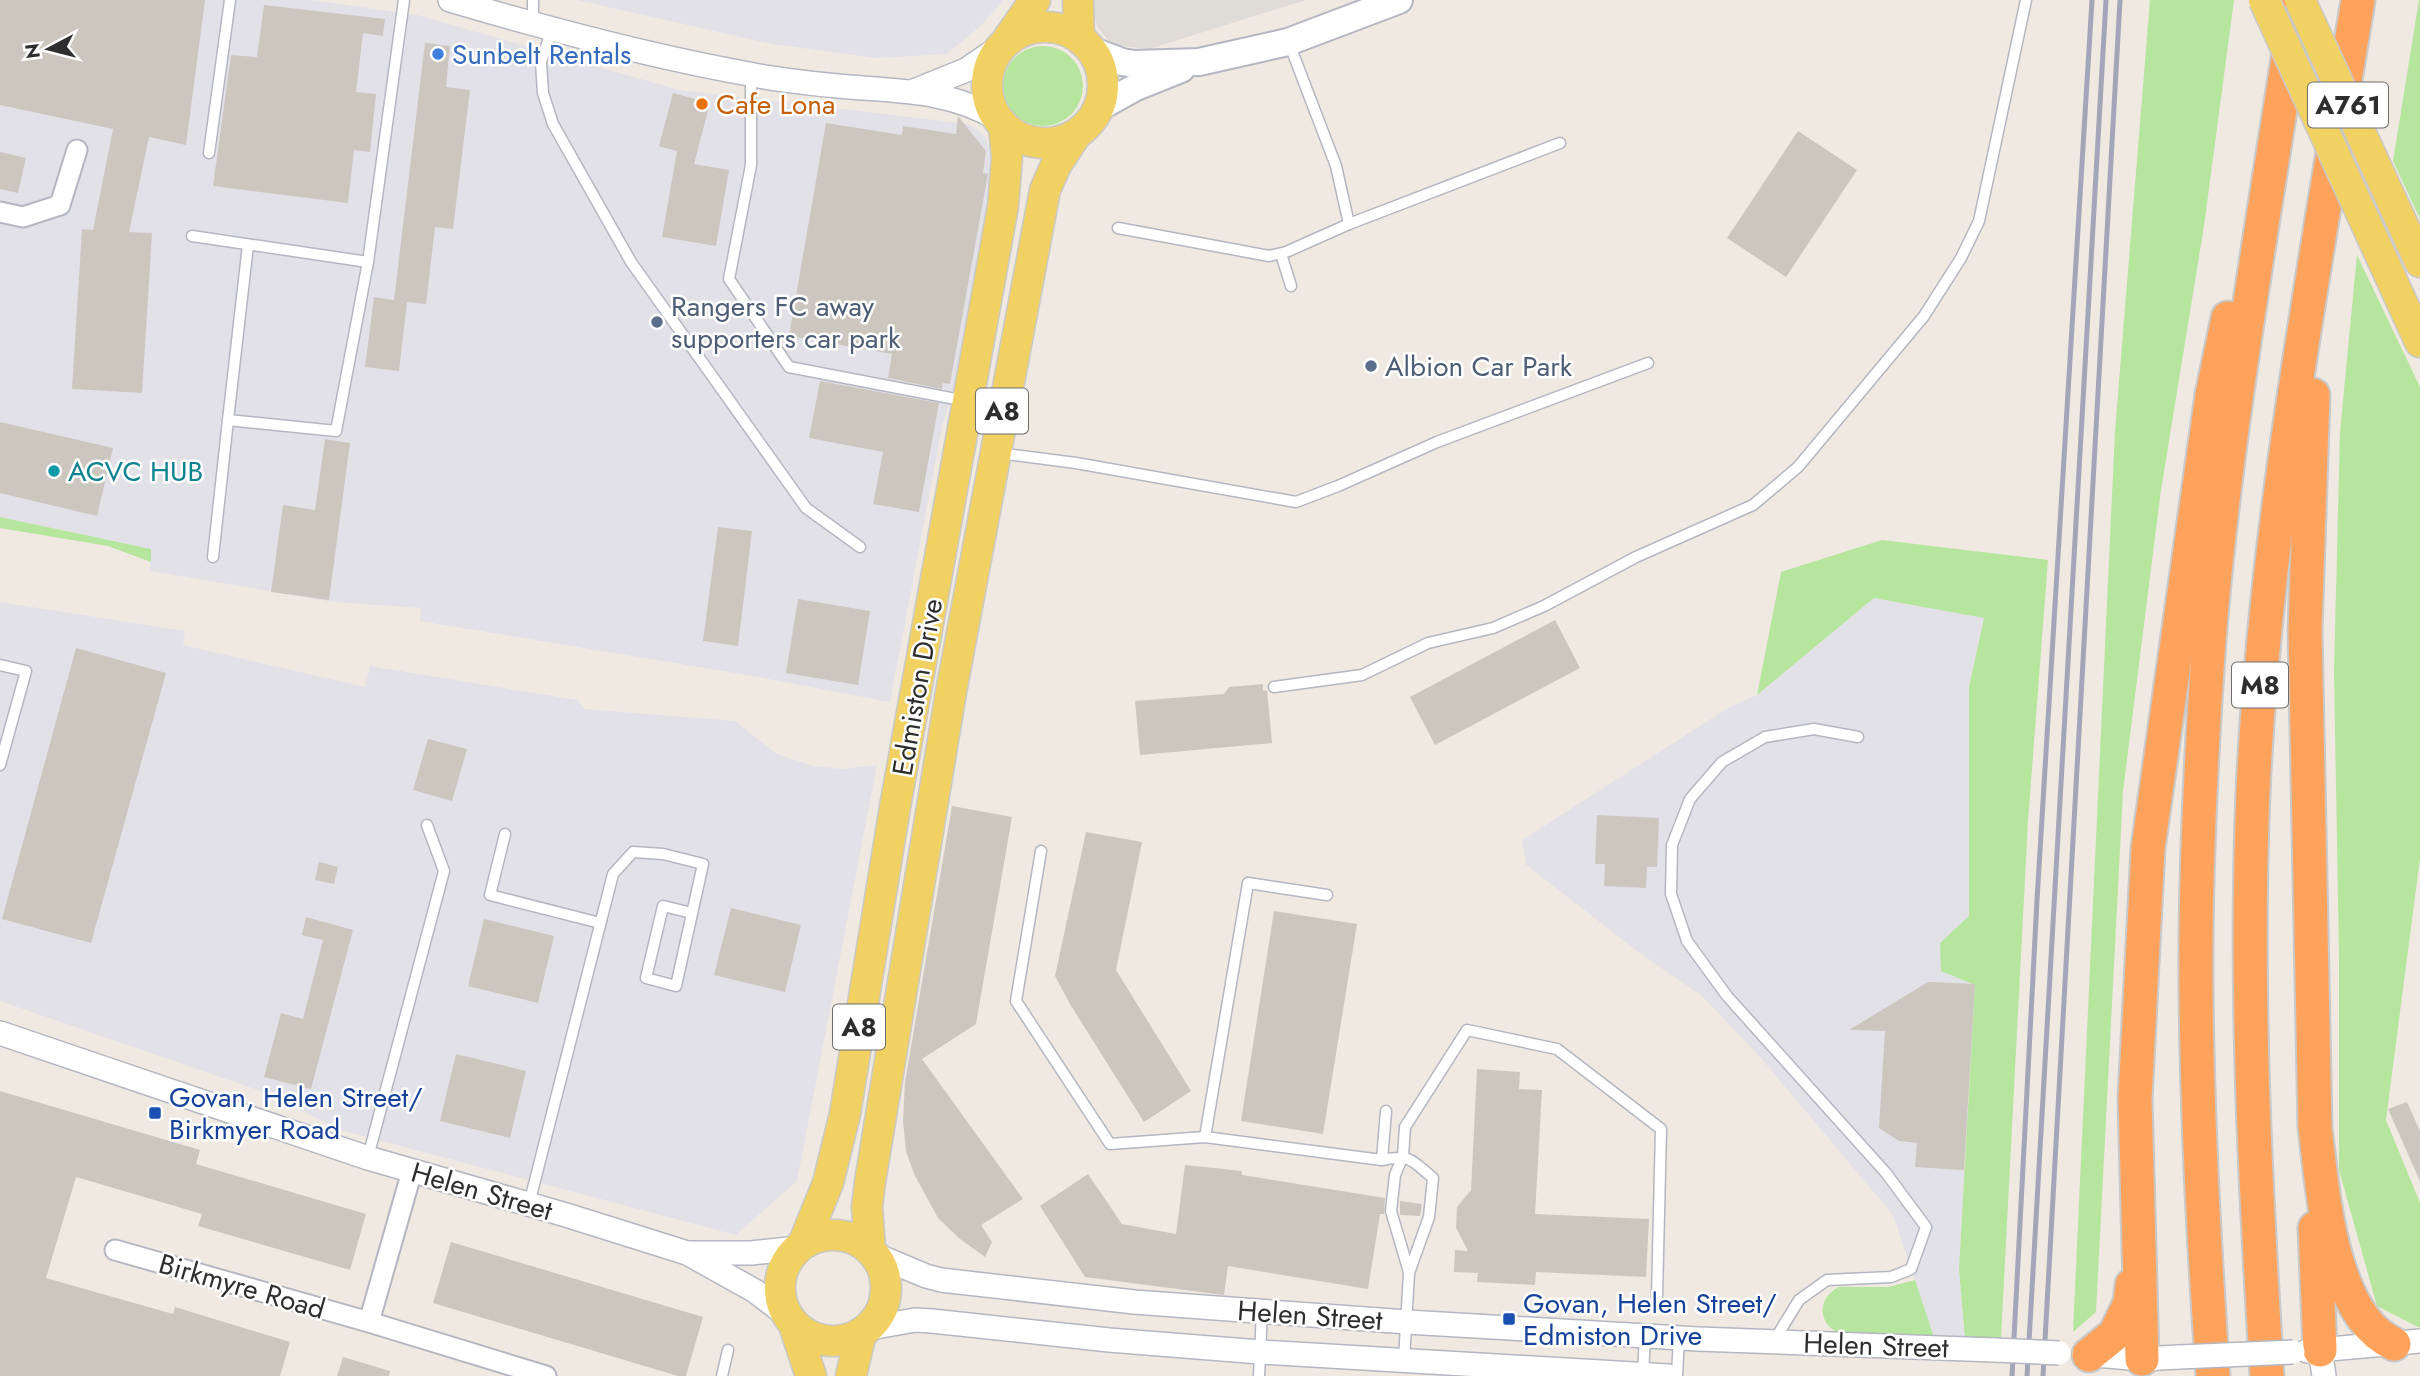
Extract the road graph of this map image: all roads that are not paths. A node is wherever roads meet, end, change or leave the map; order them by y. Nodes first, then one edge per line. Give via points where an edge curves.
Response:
1 (230, 0) edge
2 (404, 0) edge
3 (450, 0) edge
4 (533, 0) edge
5 (1035, 0) edge
6 (1078, 0) edge
7 (1399, 0) edge
8 (2026, 0) edge
9 (2264, 0) edge
10 (2291, 0) edge
11 (2299, 0) edge
12 (2358, 0) edge
13 (543, 26) junction
14 (1288, 42) junction
15 (1005, 43) junction
16 (1086, 44) junction
17 (1199, 62) junction
18 (751, 75) junction
19 (914, 90) junction
20 (1100, 107) junction
21 (1001, 123) junction
22 (1075, 136) junction
23 (1560, 143) dead end
24 (76, 149) dead end
25 (209, 153) dead end
26 (0, 212) edge
27 (1349, 224) junction
28 (1118, 228) dead end
29 (192, 236) dead end
30 (248, 245) junction
31 (2318, 250) junction
32 (1282, 254) junction
33 (368, 262) junction
34 (2420, 262) edge
35 (1291, 286) dead end
36 (2420, 342) edge
37 (1648, 363) dead end
38 (967, 401) junction
39 (228, 420) junction
40 (995, 452) junction
41 (860, 547) dead end
42 (213, 557) dead end
43 (0, 665) edge
44 (1274, 687) dead end
45 (1858, 737) dead end
46 (0, 765) edge
47 (427, 825) dead end
48 (505, 834) dead end
49 (1041, 851) dead end
50 (1326, 895) dead end
51 (692, 913) junction
52 (600, 923) junction
53 (0, 1033) edge
54 (1386, 1111) dead end
55 (2315, 1128) junction
56 (1205, 1136) junction
57 (1402, 1156) junction
58 (368, 1158) junction
59 (1382, 1160) junction
60 (412, 1171) junction
61 (529, 1204) junction
62 (2140, 1227) junction
63 (801, 1245) junction
64 (115, 1250) dead end
65 (873, 1252) junction
66 (687, 1253) junction
67 (1409, 1273) junction
68 (1657, 1296) dead end
69 (1262, 1311) junction
70 (791, 1321) junction
71 (1407, 1321) junction
72 (369, 1322) junction
73 (865, 1331) junction
74 (1645, 1335) junction
75 (1679, 1338) junction
76 (1774, 1341) junction
77 (2407, 1343) edge
78 (728, 1350) dead end
79 (1260, 1352) junction
80 (2074, 1354) junction
81 (2313, 1359) edge
82 (1396, 1362) junction
83 (2145, 1367) edge
84 (1569, 1373) edge
85 (1643, 1375) edge
86 (546, 1376) edge
87 (722, 1376) edge
88 (811, 1376) edge
89 (850, 1376) edge
90 (1259, 1376) edge
91 (1668, 1376) edge
92 (1678, 1376) edge
93 (2213, 1376) edge
94 (2267, 1376) edge

1 - 25 lane
2 - 33 lane
3 - 13 street
4 - 13 lane
5 - 15 main road
6 - 16 main road
7 - 14 main road
8 - 44 lane via 1979,221 1970,242 1924,316 1798,467 1753,505 1493,628 1428,643 1362,675
9 - 36 main road, bridge
10 - 62 highway via 2212,395 2148,848 2135,1099
11 - 34 main road, A761, bridge
11 - 93 highway, M8 via 2234,419 2203,740 2196,985
12 - 31 highway, M8
13 - 18 street
13 - 41 lane via 543,93 553,124 631,262 806,508
14 - 17 main road
14 - 27 lane via 1336,166
15 - 16 main road via 1022,31 1041,27 1061,29
15 - 19 street via 966,70
15 - 21 main road via 994,57 987,94
16 - 17 main road via 1134,64
16 - 20 main road via 1101,69
17 - 20 main road
18 - 19 street
18 - 38 lane via 751,165 729,279 789,367
19 - 21 street via 961,102
20 - 22 main road
21 - 22 main road via 1020,138 1038,144
21 - 38 main road, Edmiston Drive / A8 via 1007,157 1003,206
22 - 40 main road, Edmiston Drive / A8 via 1045,190
23 - 27 lane
24 - 26 street via 60,205 23,216
27 - 32 lane
28 - 32 lane via 1269,256
29 - 30 lane
30 - 33 lane
30 - 39 lane
31 - 55 highway via 2305,630
31 - 94 highway, M8 via 2278,508 2253,792 2252,1102
32 - 35 lane
33 - 39 lane via 336,431
37 - 40 lane via 1437,442 1296,502
38 - 63 main road, Edmiston Drive / A8 via 845,1114 828,1183
39 - 42 lane
40 - 65 main road, Edmiston Drive / A8 via 870,1182 867,1207
43 - 46 lane via 26,670
45 - 76 lane via 1814,729 1765,737 1722,762 1690,799 1672,845 1671,894 1687,941 1727,996 1886,1173 1926,1227 1911,1269 1891,1277 1827,1280 1799,1300
47 - 58 lane via 444,871
48 - 52 lane via 491,895
49 - 56 lane via 1016,1001 1110,1144
50 - 56 lane via 1248,883
51 - 51 lane via 676,986 646,978 663,906
51 - 52 lane via 703,864 633,852 613,874
52 - 61 lane
53 - 58 street, Helen Street
54 - 59 lane
55 - 77 highway via 2324,1204 2339,1269 2362,1319 2375,1334
55 - 81 highway
56 - 59 lane
57 - 59 lane
57 - 67 lane via 1391,1211
57 - 67 lane via 1433,1178 1429,1217
57 - 68 lane via 1405,1127 1466,1030 1557,1049 1661,1129
58 - 60 street, Helen Street
60 - 61 street, Helen Street
60 - 72 street
61 - 66 street, Helen Street
62 - 80 highway via 2130,1303 2115,1334
62 - 83 highway
63 - 65 main road via 836,1234 854,1238
63 - 66 street, Helen Street via 767,1253
63 - 70 main road via 783,1269 780,1285
64 - 72 street, Birkmyre Road
65 - 69 street, Helen Street via 941,1280
65 - 73 main road via 886,1281 886,1299
66 - 70 street, Helen Street via 755,1291
67 - 71 lane
69 - 71 street, Helen Street
69 - 79 lane
70 - 73 main road via 815,1338 831,1341
70 - 88 main road
71 - 74 street, Helen Street
71 - 82 lane
72 - 86 street, Birkmyre Road
73 - 79 street, Helen Street via 915,1320
73 - 89 main road
74 - 75 street, Helen Street
74 - 85 lane
75 - 76 street, Helen Street
75 - 92 lane
76 - 80 street, Helen Street, bridge
77 - 81 street, Helen Street
78 - 87 lane
79 - 82 street, Helen Street
79 - 90 lane
80 - 83 street, Helen Street
81 - 83 street, Helen Street, bridge via 2179,1357
82 - 84 street, Helen Street
84 - 85 street, Helen Street
85 - 91 street, Helen Street

